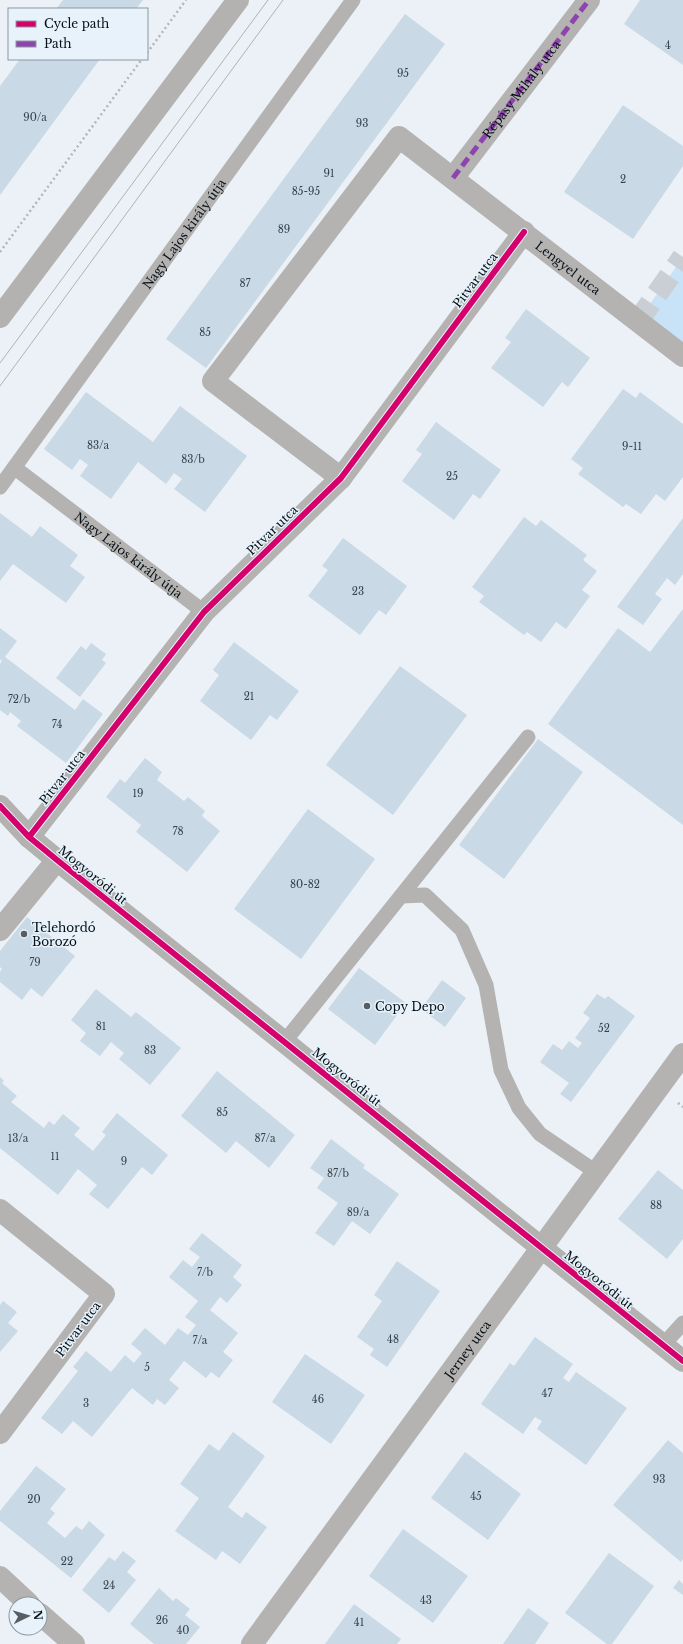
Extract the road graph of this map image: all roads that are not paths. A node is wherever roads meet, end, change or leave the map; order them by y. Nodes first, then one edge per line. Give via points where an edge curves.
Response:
1 (238, 0) edge
2 (354, 0) edge
3 (589, 0) edge
4 (453, 178) junction
5 (524, 232) junction
6 (0, 317) edge
7 (683, 356) edge
8 (15, 468) junction
9 (341, 478) junction
10 (0, 488) edge
11 (204, 612) junction
12 (528, 737) dead end
13 (0, 806) edge
14 (0, 819) edge
15 (29, 837) junction
16 (57, 860) junction
17 (401, 896) junction
18 (0, 930) edge
19 (285, 1041) junction
20 (683, 1054) edge
21 (596, 1172) junction
22 (0, 1210) edge
23 (541, 1247) junction
24 (683, 1323) edge
25 (664, 1345) junction
26 (683, 1361) edge
27 (0, 1433) edge
28 (0, 1578) edge
29 (20, 1596) edge
30 (48, 1621) edge
31 (74, 1644) edge
32 (252, 1644) edge

1 - 6 street
2 - 8 lane, Nagy Lajos király útja
3 - 4 street, Répásy Mihály utca
4 - 5 street, Lengyel utca
4 - 9 street via 399,137 214,381
5 - 7 street, Lengyel utca
5 - 9 street, Pitvar utca
8 - 10 lane, Nagy Lajos király útja
8 - 11 lane, Nagy Lajos király útja
9 - 11 street, Pitvar utca
11 - 15 street, Pitvar utca
12 - 17 lane
13 - 15 street, Mogyoródi út
14 - 15 street, Mogyoródi út
15 - 16 street, Mogyoródi út
16 - 18 street
16 - 19 street, Mogyoródi út
17 - 19 lane
17 - 21 lane via 425,895 462,930 486,986 501,1070 519,1108 540,1134
19 - 23 street, Mogyoródi út
20 - 21 street, Jerney utca
21 - 23 street, Jerney utca
22 - 27 street, Pitvar utca via 104,1294
23 - 25 street, Mogyoródi út
23 - 32 street, Jerney utca
24 - 25 lane
25 - 26 street, Mogyoródi út
28 - 29 street
30 - 31 street

